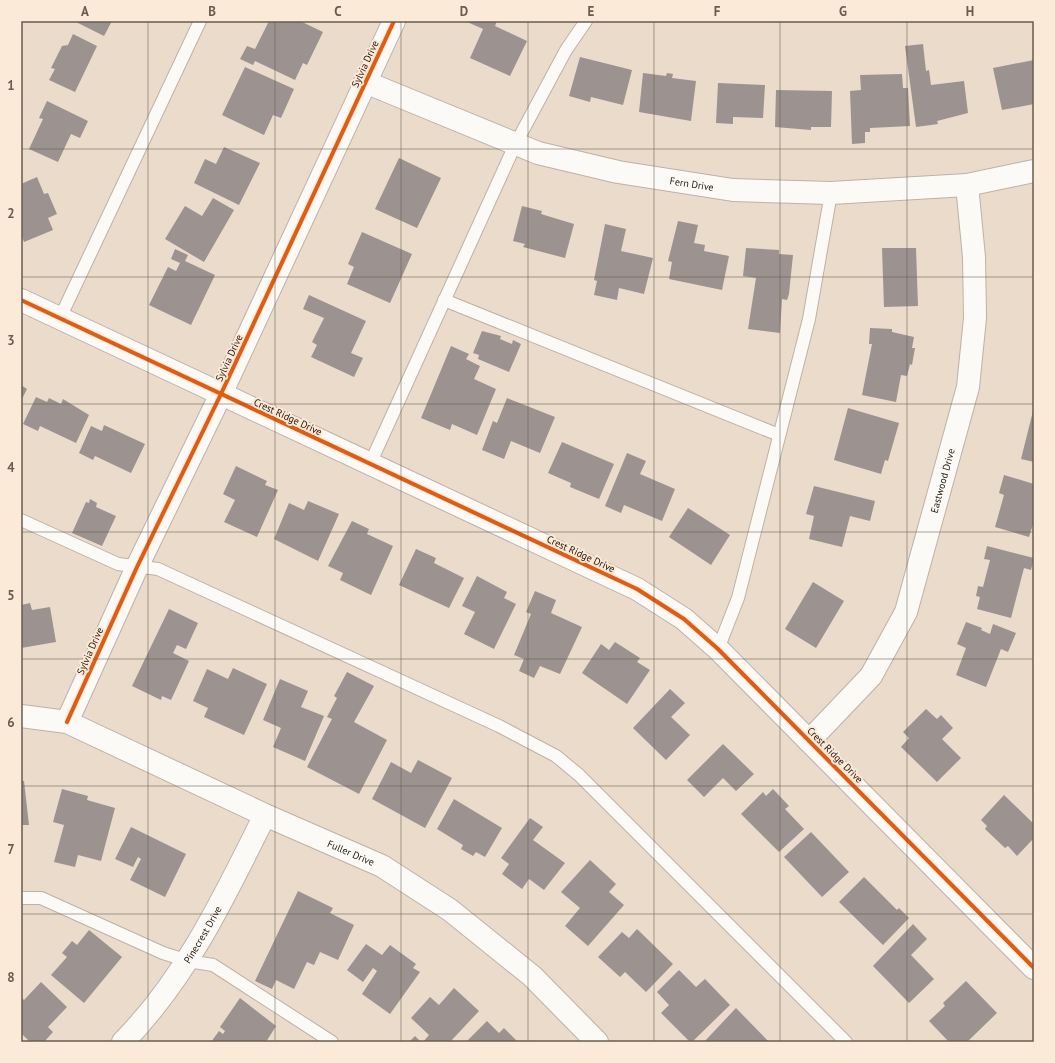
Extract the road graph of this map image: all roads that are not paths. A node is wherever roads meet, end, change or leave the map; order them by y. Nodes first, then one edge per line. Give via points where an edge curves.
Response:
1 (200, 21) edge
2 (394, 21) edge
3 (586, 21) edge
4 (365, 82) junction
5 (515, 144) junction
6 (1034, 171) edge
7 (967, 185) junction
8 (831, 193) junction
9 (21, 300) edge
10 (444, 300) junction
11 (60, 318) junction
12 (220, 394) junction
13 (779, 435) junction
14 (370, 464) junction
15 (21, 520) edge
16 (137, 567) junction
17 (718, 649) junction
18 (21, 716) edge
19 (66, 722) junction
20 (809, 741) junction
21 (265, 815) junction
22 (21, 898) edge
23 (188, 961) junction
24 (1034, 968) edge
25 (123, 1042) edge
26 (332, 1042) edge
27 (597, 1042) edge
28 (846, 1042) edge

1 - 11 lane
2 - 4 street, Sylvia Drive
3 - 5 lane via 566,50
4 - 5 street, Fern Drive
4 - 12 street, Sylvia Drive
5 - 8 street, Fern Drive via 538,153 626,173 733,190
5 - 10 lane
6 - 7 street, Fern Drive
7 - 8 street, Fern Drive
7 - 20 street, Eastwood Drive via 974,257 975,318 968,387 906,612 871,676
8 - 13 lane via 809,319
9 - 11 street, Crest Ridge Drive
10 - 13 lane
10 - 14 lane
11 - 12 street, Crest Ridge Drive
12 - 14 street, Crest Ridge Drive
12 - 16 street, Sylvia Drive
13 - 17 lane via 738,598
14 - 17 street, Crest Ridge Drive via 637,589 684,619
15 - 16 lane via 118,564
16 - 19 street, Sylvia Drive
16 - 28 lane via 158,569 492,723 556,756 579,775
17 - 20 street, Crest Ridge Drive
18 - 19 street
19 - 21 street, Fuller Drive
20 - 24 street, Crest Ridge Drive
21 - 23 street, Pinecrest Drive via 210,924
21 - 27 street, Fuller Drive via 382,866 450,910 532,976
22 - 23 lane via 41,898 163,953
23 - 25 street, Pinecrest Drive via 140,1025
23 - 26 lane via 213,965

